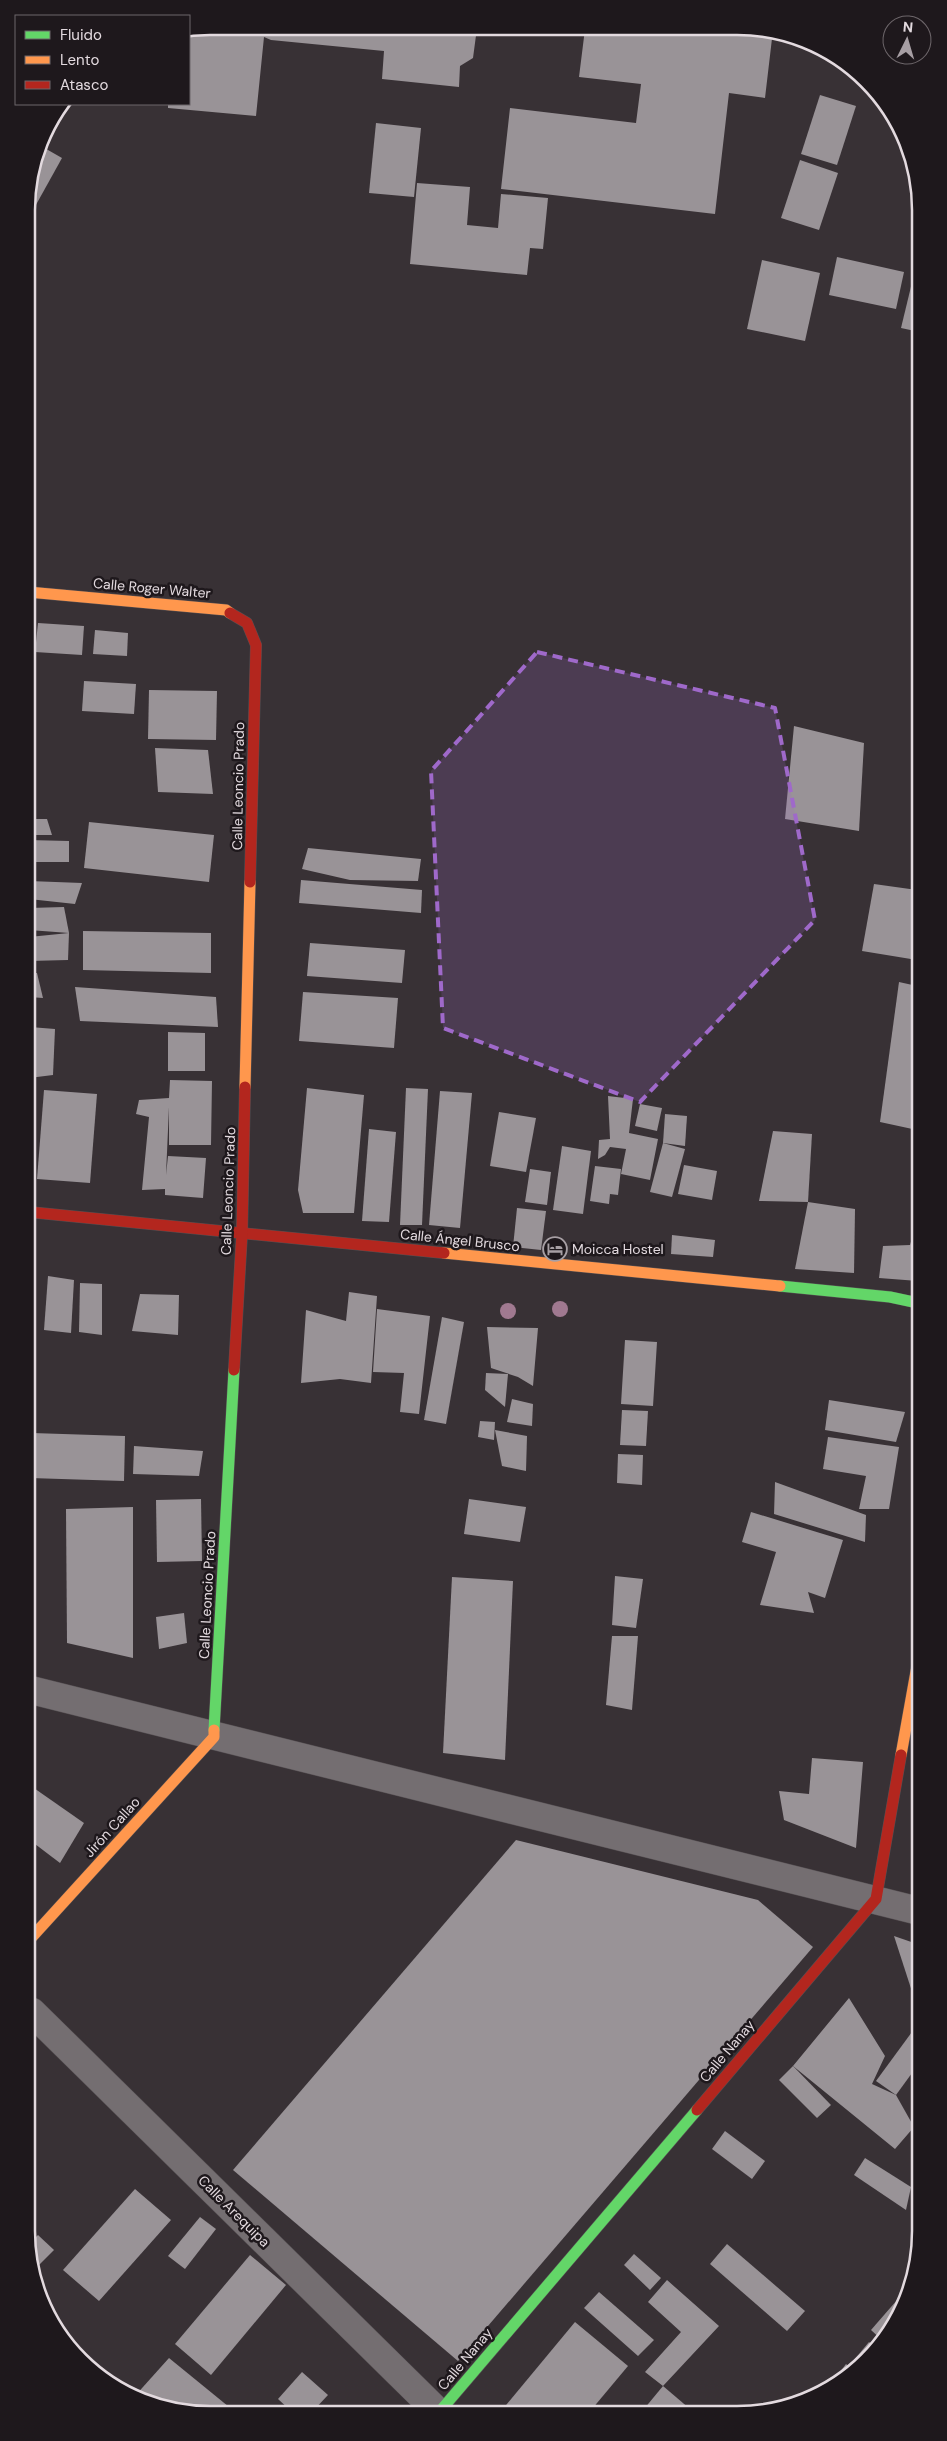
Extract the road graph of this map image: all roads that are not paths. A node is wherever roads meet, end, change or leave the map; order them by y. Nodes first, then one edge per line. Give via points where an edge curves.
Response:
1 (35, 593) edge
2 (256, 645) joint
3 (35, 1212) edge
4 (242, 1233) junction
5 (912, 1302) edge
6 (35, 1691) edge
7 (912, 1695) edge
8 (214, 1737) junction
9 (876, 1899) junction
10 (912, 1909) edge
11 (35, 1934) edge
12 (35, 2015) edge
13 (432, 2406) edge
14 (444, 2406) edge

1 - 2 street, Calle Roger Walter via 226,610 247,623
2 - 4 street, Calle Leoncio Prado
3 - 4 street, Calle Ángel Brusco
4 - 5 street, Calle Ángel Brusco
4 - 8 street, Calle Leoncio Prado
6 - 8 street
7 - 9 street
8 - 9 street
8 - 11 street, Jirón Callao
9 - 10 street
9 - 14 street, Calle Nanay
12 - 13 street, Calle Arequipa

